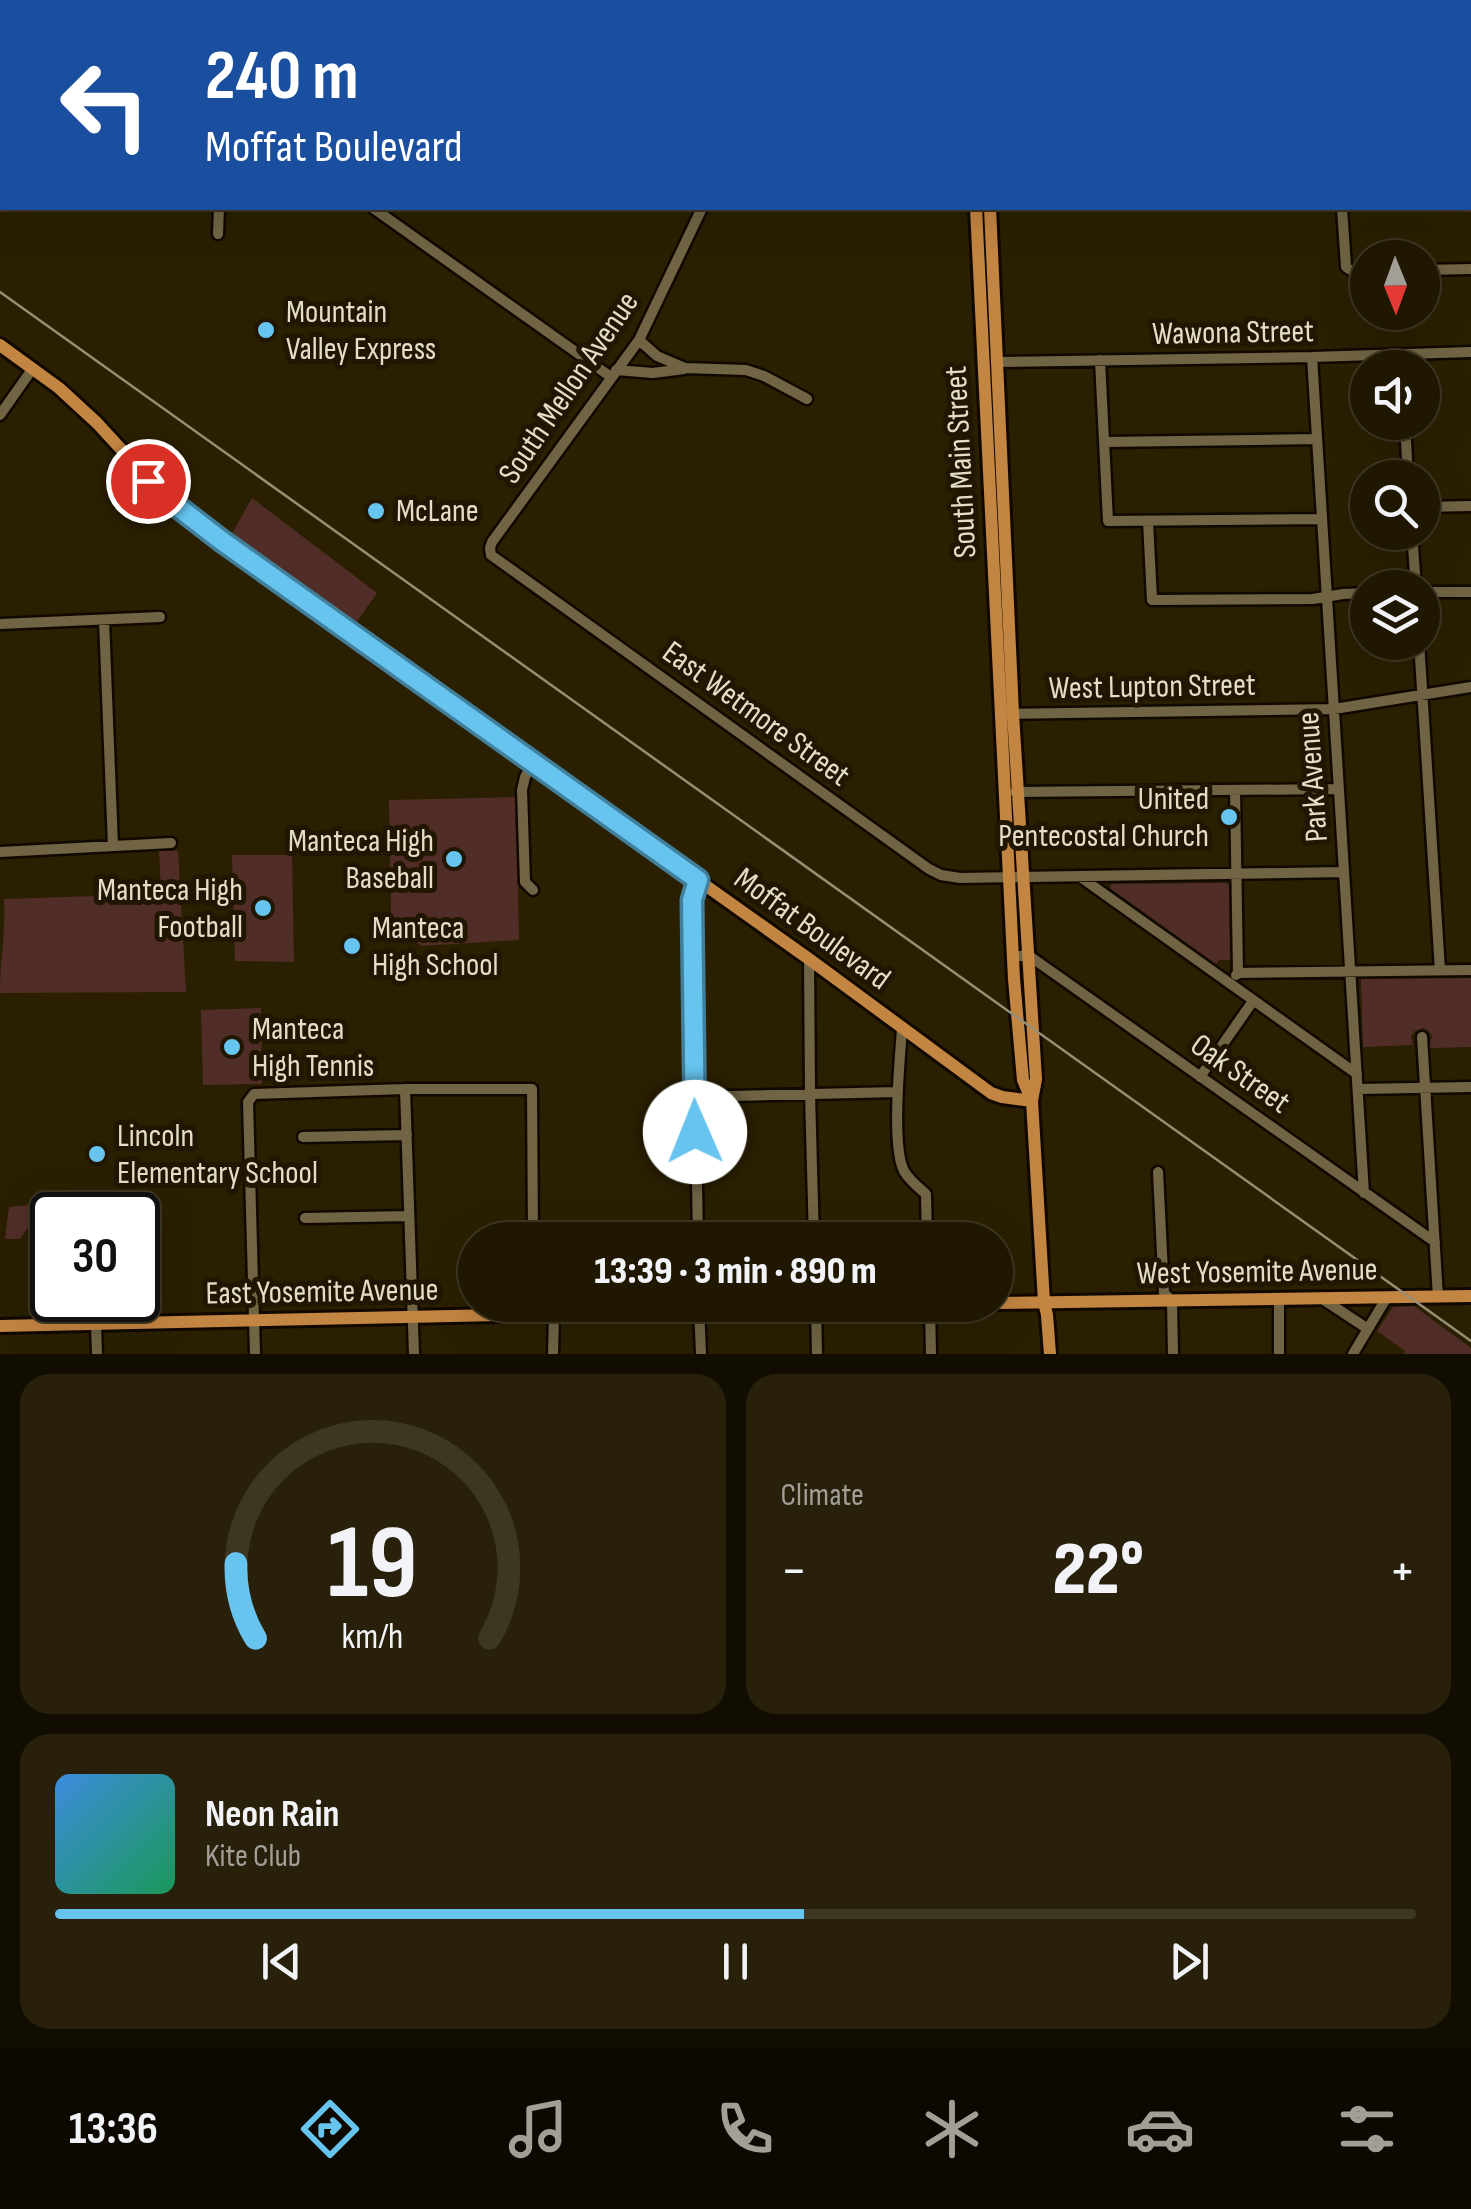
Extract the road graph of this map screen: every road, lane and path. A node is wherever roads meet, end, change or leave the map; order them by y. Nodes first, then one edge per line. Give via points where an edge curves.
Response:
1 (219, 210) edge
2 (376, 210) edge
3 (701, 210) edge
4 (976, 210) edge
5 (990, 210) edge
6 (1342, 210) edge
7 (218, 234) dead end
8 (1471, 269) edge
9 (1350, 270) edge
10 (1440, 270) edge
11 (982, 320) junction
12 (639, 340) junction
13 (0, 345) edge
14 (1471, 352) edge
15 (1440, 353) edge
16 (1350, 356) edge
17 (1312, 358) junction
18 (1100, 360) junction
19 (996, 362) junction
20 (32, 368) junction
21 (685, 368) junction
22 (613, 374) junction
23 (806, 400) dead end
24 (0, 415) edge
25 (1317, 439) junction
26 (1104, 442) junction
27 (1471, 506) edge
28 (1440, 507) edge
29 (1322, 519) junction
30 (1148, 521) junction
31 (999, 523) junction
32 (495, 538) joint
33 (1440, 592) edge
34 (1471, 592) edge
35 (1350, 594) edge
36 (1327, 596) junction
37 (160, 617) dead end
38 (104, 620) junction
39 (0, 624) edge
40 (1420, 660) edge
41 (1471, 688) edge
42 (1422, 696) junction
43 (1334, 709) junction
44 (1006, 714) junction
45 (533, 762) junction
46 (1339, 789) junction
47 (1235, 790) junction
48 (1010, 792) junction
49 (171, 843) dead end
50 (112, 846) junction
51 (0, 852) edge
52 (1344, 872) junction
53 (1236, 874) junction
54 (1008, 876) junction
55 (1024, 876) junction
56 (1078, 876) junction
57 (698, 880) junction
58 (533, 890) dead end
59 (1020, 956) junction
60 (809, 959) junction
61 (1440, 970) junction
62 (1471, 970) edge
63 (1351, 972) junction
64 (1238, 973) junction
65 (1228, 982) junction
66 (1253, 1001) junction
67 (902, 1028) junction
68 (1422, 1037) dead end
69 (1357, 1074) junction
70 (1200, 1077) junction
71 (1471, 1087) edge
72 (1424, 1088) junction
73 (405, 1089) junction
74 (1358, 1089) junction
75 (898, 1092) junction
76 (810, 1094) junction
77 (694, 1096) junction
78 (1032, 1101) junction
79 (407, 1136) junction
80 (302, 1137) dead end
81 (1158, 1172) dead end
82 (1364, 1193) junction
83 (410, 1216) junction
84 (304, 1218) dead end
85 (533, 1222) edge
86 (698, 1222) edge
87 (814, 1222) edge
88 (927, 1222) edge
89 (1435, 1242) junction
90 (1471, 1296) edge
91 (1438, 1297) junction
92 (1387, 1298) junction
93 (1278, 1299) junction
94 (1172, 1301) junction
95 (1325, 1301) junction
96 (1044, 1302) junction
97 (1013, 1303) edge
98 (458, 1315) edge
99 (414, 1318) junction
100 (254, 1322) junction
101 (554, 1322) edge
102 (700, 1322) edge
103 (816, 1322) edge
104 (930, 1322) edge
105 (96, 1324) junction
106 (0, 1326) edge
107 (1368, 1330) junction
108 (97, 1354) edge
109 (255, 1354) edge
110 (414, 1354) edge
111 (553, 1354) edge
112 (700, 1354) edge
113 (817, 1354) edge
114 (931, 1354) edge
115 (1050, 1354) edge
116 (1173, 1354) edge
117 (1279, 1354) edge
118 (1353, 1354) edge

1 - 7 street
2 - 22 street
3 - 12 street, South Mellon Avenue
4 - 11 main road, South Main Street
5 - 19 main road, South Main Street
6 - 9 street
8 - 10 street
11 - 19 main road
11 - 31 main road, South Main Street
12 - 21 street
12 - 22 street, South Mellon Avenue
13 - 20 main road, Moffat Boulevard
14 - 15 street, Wawona Street
16 - 17 street, Wawona Street
17 - 18 street, Wawona Street
17 - 25 street, Park Avenue
18 - 19 street, Wawona Street
18 - 26 street
19 - 31 main road, South Main Street
20 - 24 street
20 - 45 main road, Moffat Boulevard via 97,423 165,497
21 - 22 street
21 - 23 street via 746,370
22 - 32 street, South Mellon Avenue
25 - 26 street
25 - 29 street, Park Avenue
26 - 30 street via 1108,522
27 - 28 street
29 - 30 street
29 - 36 street, Park Avenue
30 - 36 street via 1152,600
31 - 44 main road, South Main Street
32 - 54 street, East Wetmore Street via 490,552 498,561 928,868 960,878
33 - 34 street
35 - 36 street
36 - 43 street, Park Avenue
37 - 38 street
38 - 39 street
38 - 50 street
40 - 42 street
41 - 42 street, West Lupton Street
42 - 43 street, West Lupton Street
42 - 61 street
43 - 44 street, West Lupton Street
43 - 46 street, Park Avenue
44 - 48 main road, South Main Street
45 - 57 main road, Moffat Boulevard
45 - 58 street via 522,794 525,882
46 - 47 street
46 - 52 street, Park Avenue
47 - 48 street
47 - 53 street
48 - 54 main road, South Main Street
48 - 55 main road, South Main Street
49 - 50 street
50 - 51 street
52 - 53 street, East Wetmore Street
52 - 63 street, Park Avenue
53 - 56 street, East Wetmore Street
53 - 64 street
54 - 55 street, East Wetmore Street
54 - 59 main road, South Main Street
55 - 56 street, East Wetmore Street
55 - 59 main road, South Main Street
56 - 65 street
57 - 60 main road, Moffat Boulevard
57 - 77 street via 692,900
59 - 70 street, Oak Street
59 - 78 main road, South Main Street via 1036,1079
60 - 67 main road, Moffat Boulevard
60 - 76 street
61 - 62 street
61 - 63 street
63 - 64 street
63 - 69 street, Park Avenue
64 - 65 street
65 - 66 street
66 - 69 street
66 - 70 street
67 - 75 street
67 - 78 main road, Moffat Boulevard via 991,1093
68 - 72 street
69 - 74 street, Park Avenue
70 - 82 street, Oak Street
71 - 72 street
72 - 74 street
72 - 89 street
73 - 79 street
73 - 85 street via 532,1089
73 - 100 street via 266,1092 248,1102
74 - 82 street, Park Avenue
75 - 76 street
75 - 88 street via 900,1156 906,1175 926,1194
76 - 77 street
76 - 87 street
77 - 86 street
78 - 96 main road, South Main Street
79 - 80 street
79 - 83 street
81 - 94 street via 1164,1293
82 - 89 street, Oak Street
83 - 84 street
83 - 99 street
89 - 91 street
90 - 91 main road, West Yosemite Avenue
91 - 92 main road, West Yosemite Avenue
92 - 95 main road, West Yosemite Avenue
92 - 107 street
93 - 94 main road, West Yosemite Avenue
93 - 95 main road, West Yosemite Avenue
93 - 117 street
94 - 96 main road, West Yosemite Avenue
94 - 116 street
95 - 107 street
96 - 97 main road
96 - 115 main road, South Main Street
98 - 99 main road, East Yosemite Avenue
99 - 100 main road, East Yosemite Avenue
99 - 110 street
100 - 105 main road, East Yosemite Avenue
100 - 109 street
101 - 111 street
102 - 112 street
103 - 113 street
104 - 114 street
105 - 106 main road, East Yosemite Avenue
105 - 108 street
107 - 118 street

